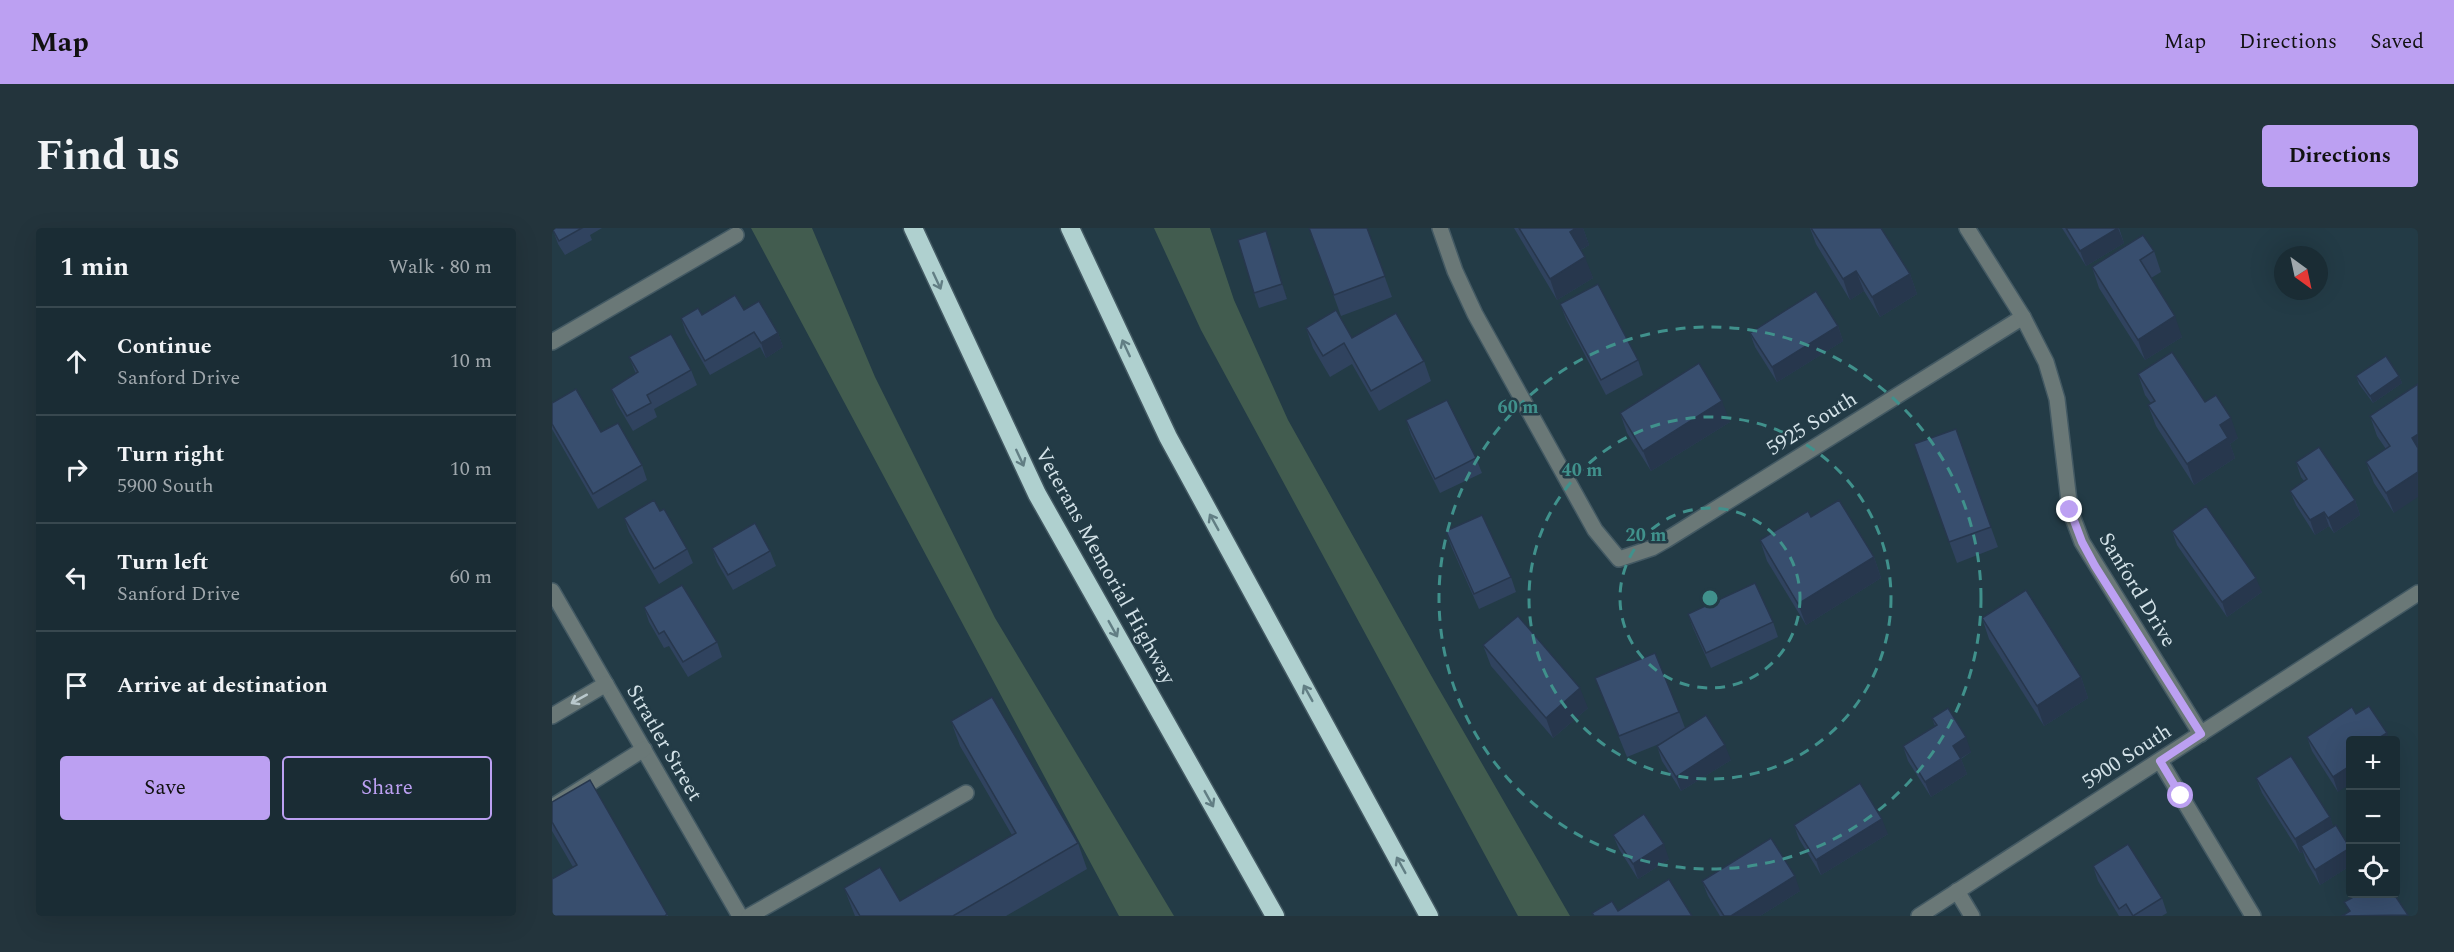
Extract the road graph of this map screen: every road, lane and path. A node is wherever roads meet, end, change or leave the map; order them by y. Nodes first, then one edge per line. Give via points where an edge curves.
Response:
1 (913, 228) edge
2 (1070, 228) edge
3 (1440, 228) edge
4 (1967, 228) edge
5 (736, 235) dead end
6 (2023, 317) junction
7 (552, 342) edge
8 (2418, 593) edge
9 (554, 598) edge
10 (606, 684) junction
11 (552, 716) edge
12 (2201, 734) junction
13 (644, 749) junction
14 (2160, 761) junction
15 (966, 793) dead end
16 (552, 807) edge
17 (1957, 891) junction
18 (740, 916) edge
19 (749, 916) edge
20 (1275, 916) edge
21 (1429, 916) edge
22 (1919, 916) edge
23 (1972, 916) edge
24 (2253, 916) edge

1 -> 20 highway, Veterans Memorial Highway via 1036,494
21 -> 2 highway via 1168,437
3 - 6 street, 5925 South via 1475,314 1595,530 1619,559 1666,540
4 - 6 street, Sanford Drive
5 - 7 street
6 - 12 street, Sanford Drive via 2046,362 2057,399 2070,510 2082,542
8 - 12 street, 5900 South
9 - 10 street, Stratler Street
10 -> 11 street
10 - 13 street, Stratler Street
12 - 14 street, 5900 South
13 - 16 street
13 - 18 street, Stratler Street
14 - 17 street, 5900 South
14 - 24 street
15 - 19 street
17 - 22 street, 5900 South
17 - 23 street

